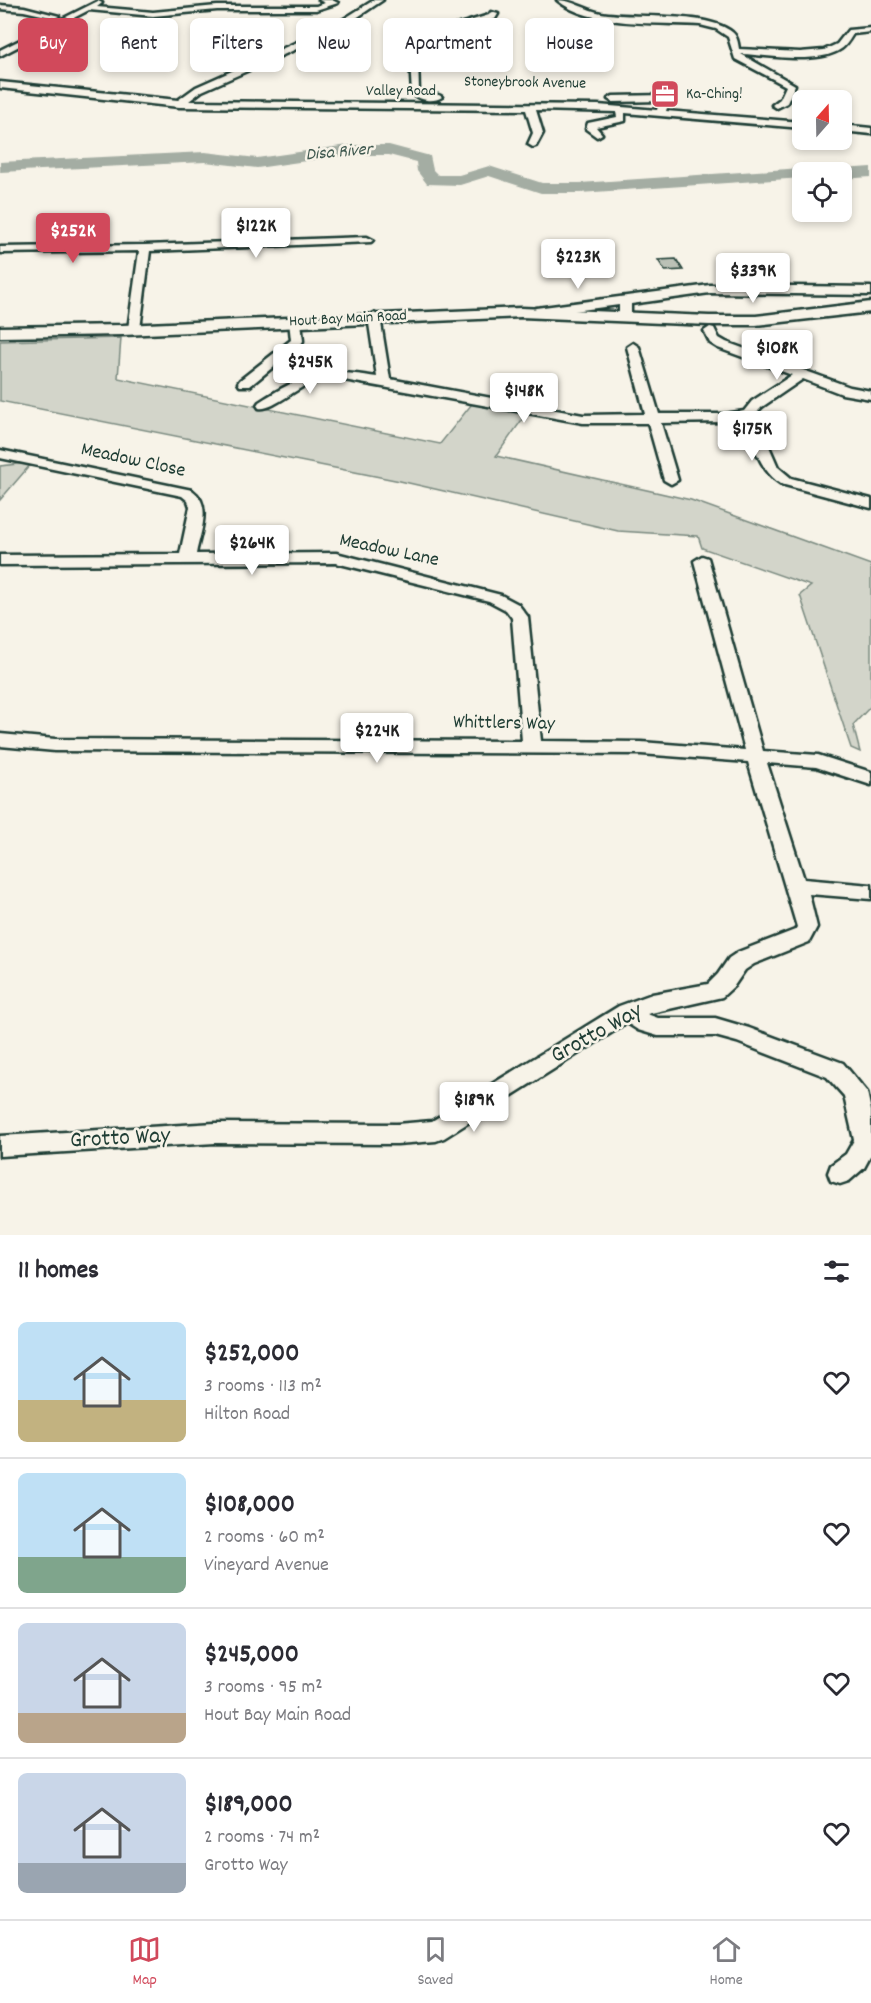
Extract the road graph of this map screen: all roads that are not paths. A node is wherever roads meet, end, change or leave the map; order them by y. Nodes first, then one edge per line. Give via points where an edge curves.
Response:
1 (105, 0) edge
2 (323, 0) edge
3 (379, 0) edge
4 (561, 0) edge
5 (76, 4) dead end
6 (0, 7) edge
7 (88, 8) junction
8 (494, 14) dead end
9 (55, 16) junction
10 (50, 18) edge
11 (871, 30) edge
12 (735, 51) junction
13 (0, 53) edge
14 (0, 86) edge
15 (179, 104) junction
16 (530, 107) junction
17 (620, 109) junction
18 (657, 112) junction
19 (773, 112) junction
20 (792, 121) edge
21 (852, 129) edge
22 (871, 131) edge
23 (597, 134) dead end
24 (533, 144) dead end
25 (367, 240) dead end
26 (145, 248) junction
27 (0, 250) edge
28 (871, 291) edge
29 (871, 307) edge
30 (625, 308) junction
31 (374, 317) junction
32 (295, 321) junction
33 (134, 328) junction
34 (711, 331) dead end
35 (0, 332) edge
36 (633, 347) dead end
37 (802, 374) junction
38 (246, 382) dead end
39 (384, 382) junction
40 (871, 395) edge
41 (264, 405) dead end
42 (748, 414) junction
43 (654, 419) junction
44 (0, 454) edge
45 (671, 480) dead end
46 (871, 504) edge
47 (187, 559) junction
48 (0, 560) edge
49 (702, 561) dead end
50 (0, 740) edge
51 (532, 747) junction
52 (757, 760) junction
53 (871, 779) edge
54 (796, 886) junction
55 (871, 892) edge
56 (627, 1012) junction
57 (0, 1146) edge
58 (840, 1173) dead end

1 - 7 street
2 - 7 street via 334,3 316,8 225,8 153,14
3 - 15 street via 334,29 205,86
4 - 12 street via 603,16 715,27 731,36
5 - 9 street
6 - 9 street
7 - 13 street
8 - 18 street, Stoneybrook Avenue via 430,36 414,60 416,94 431,98 666,99
9 - 10 street
11 - 12 street via 851,32 839,48 825,52
12 - 19 street via 740,58 782,81
14 - 15 street, Valley Road
15 - 16 street, Valley Road
16 - 17 street, Valley Road
16 - 24 street via 538,134
17 - 18 street, Valley Road
17 - 23 street via 622,119 591,125
18 - 19 street, Valley Road
19 - 20 street, Valley Road
21 - 22 street
25 - 26 street
26 - 27 street
26 - 33 street
28 - 30 street, Hout Bay Main Road via 710,289
29 - 30 main road, Hout Bay Main Road via 742,321
30 - 31 main road, Hout Bay Main Road
31 - 32 main road, Hout Bay Main Road
31 - 39 street
32 - 33 main road, Hout Bay Main Road
32 - 38 street via 297,341
33 - 35 main road, Hout Bay Main Road
34 - 37 street via 714,340 722,345
36 - 43 street
37 - 40 street via 847,391
37 - 42 street
39 - 41 street via 344,376 315,378
39 - 43 street via 583,419
42 - 43 street
42 - 46 street via 771,468 781,478
43 - 45 street
44 - 47 street, Meadow Close via 187,493 195,499 197,507
47 - 48 street, Meadow Lane
47 - 51 street, Meadow Lane via 345,559 505,602 520,617
49 - 52 street, Grotto Way
50 - 51 street, Whittlers Way via 65,745
51 - 52 street, Whittlers Way via 641,748
52 - 53 street, Whittlers Way via 850,771
52 - 54 street, Grotto Way
54 - 55 street
54 - 56 street, Grotto Way via 807,927 802,936 746,958 714,991
56 - 57 street, Grotto Way via 436,1131 215,1133
56 - 58 street via 658,1027 715,1027 741,1034 835,1070 855,1092 866,1141 855,1161

